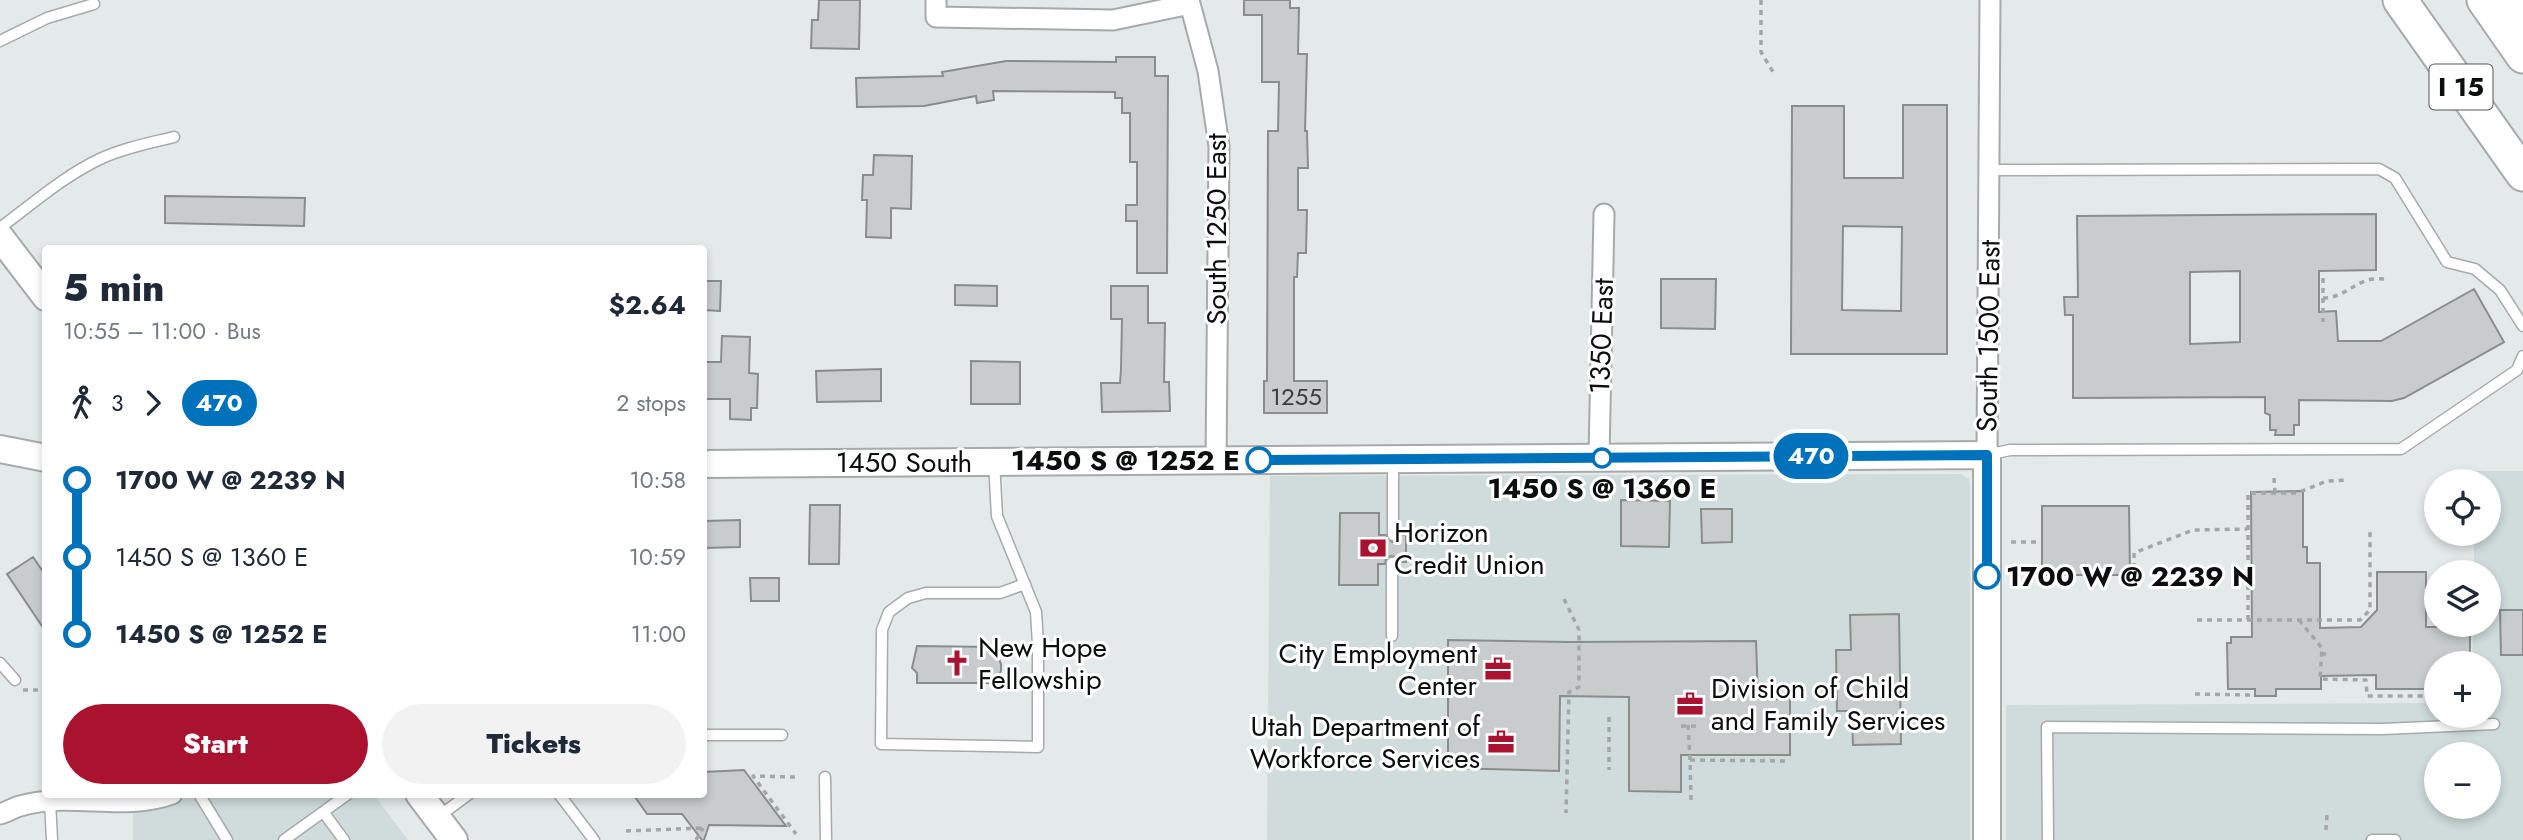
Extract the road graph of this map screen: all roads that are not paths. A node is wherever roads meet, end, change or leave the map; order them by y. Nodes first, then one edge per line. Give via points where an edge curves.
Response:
1 (1990, 0) edge
2 (2399, 0) edge
3 (2484, 0) edge
4 (2514, 0) edge
5 (1189, 2) edge
6 (94, 4) dead end
7 (936, 9) edge
8 (2523, 13) edge
9 (0, 41) edge
10 (2523, 56) edge
11 (174, 136) dead end
12 (1990, 170) junction
13 (2523, 174) edge
14 (1604, 214) dead end
15 (0, 228) edge
16 (0, 237) edge
17 (42, 292) edge
18 (2523, 326) edge
19 (2523, 356) edge
20 (0, 450) edge
21 (1987, 455) junction
22 (42, 457) edge
23 (1599, 458) junction
24 (1393, 459) junction
25 (1216, 460) junction
26 (994, 462) junction
27 (707, 464) edge
28 (1393, 535) dead end
29 (1392, 563) dead end
30 (1025, 584) junction
31 (1392, 636) dead end
32 (0, 663) edge
33 (15, 680) dead end
34 (2424, 727) edge
35 (707, 735) edge
36 (782, 735) dead end
37 (825, 777) dead end
38 (158, 798) edge
39 (201, 798) edge
40 (343, 798) edge
41 (422, 798) edge
42 (463, 798) edge
43 (562, 798) edge
44 (50, 801) junction
45 (324, 813) junction
46 (0, 814) edge
47 (437, 817) junction
48 (52, 840) edge
49 (227, 840) edge
50 (284, 840) edge
51 (344, 840) edge
52 (454, 840) edge
53 (594, 840) edge
54 (826, 840) edge
55 (1987, 840) edge
56 (2048, 840) edge
57 (2372, 840) edge
58 (2395, 840) edge

1 - 12 street, South 1500 East
2 - 13 highway, I 15
3 - 10 highway, I 15
4 - 8 highway
5 - 7 street via 1114,20
5 - 25 street, South 1250 East via 1208,71 1219,146
6 - 9 lane via 47,18
11 - 15 lane via 97,160
12 - 18 lane via 2379,169 2395,178 2447,262 2475,268 2500,290
12 - 21 street, South 1500 East
14 - 23 street, 1350 East
16 - 17 street
19 - 21 lane via 2517,370 2401,449 2010,450
20 - 22 street
21 - 23 street, 1450 South
21 - 55 street, South 1500 East
23 - 24 street, 1450 South
24 - 25 street, 1450 South
24 - 28 lane
25 - 26 street, 1450 South
26 - 27 street, 1450 South
26 - 30 lane via 997,516
29 - 31 lane
30 - 30 lane via 1036,612 1038,747 881,744 882,630 889,612 908,598 926,593 1000,593
32 - 33 lane
34 - 56 lane via 2048,727
35 - 36 lane
37 - 54 lane
38 - 44 street via 140,803
39 - 49 lane
40 - 45 lane
41 - 47 street
42 - 47 lane
43 - 53 lane
44 - 46 street
44 - 48 lane
45 - 50 lane
45 - 51 lane
47 - 52 street
57 - 58 lane

